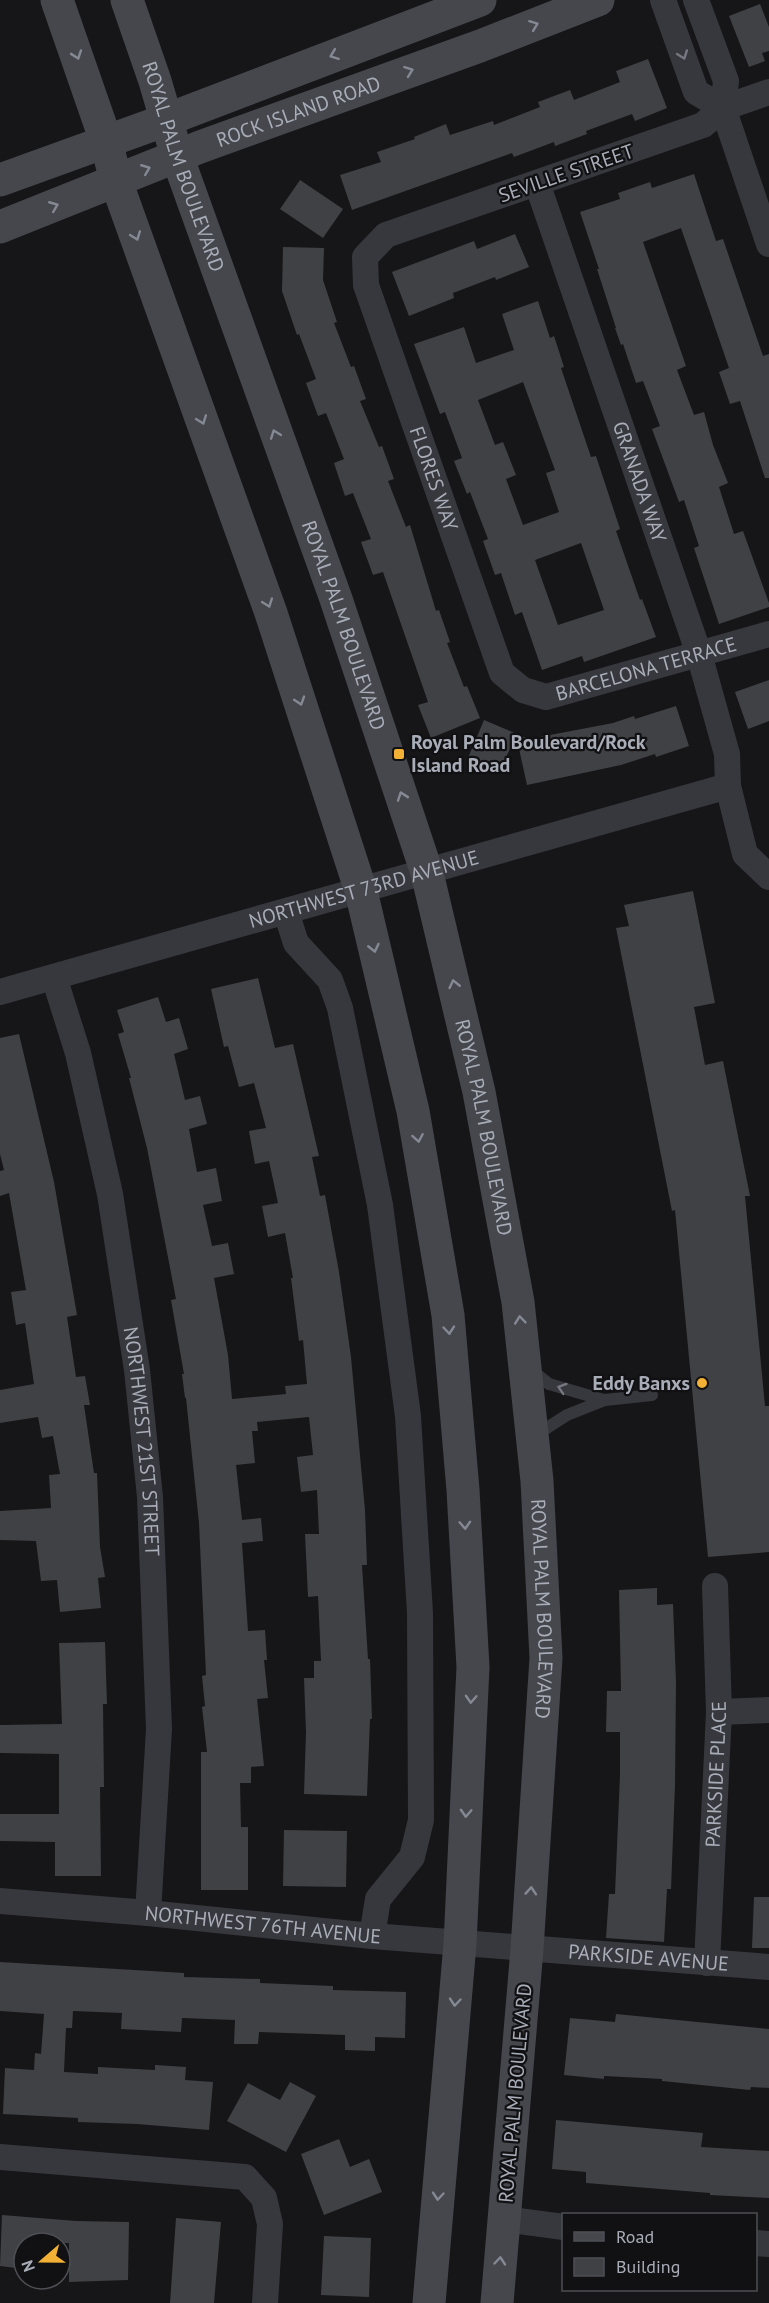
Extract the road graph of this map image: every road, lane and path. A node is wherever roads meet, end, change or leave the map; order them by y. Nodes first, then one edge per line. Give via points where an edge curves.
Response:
1 (57, 0) edge
2 (127, 0) edge
3 (480, 0) edge
4 (598, 0) edge
5 (663, 0) edge
6 (696, 0) edge
7 (769, 92) edge
8 (723, 108) junction
9 (166, 120) junction
10 (106, 141) junction
11 (177, 156) junction
12 (0, 180) edge
13 (116, 181) junction
14 (537, 183) junction
15 (0, 227) edge
16 (769, 244) edge
17 (365, 257) joint
18 (769, 634) edge
19 (699, 654) junction
20 (523, 690) joint
21 (728, 786) junction
22 (427, 873) junction
23 (769, 877) edge
24 (361, 891) junction
25 (286, 912) junction
26 (54, 977) junction
27 (0, 992) edge
28 (525, 1365) junction
29 (651, 1395) dead end
30 (605, 1400) junction
31 (532, 1438) junction
32 (715, 1586) dead end
33 (769, 1710) edge
34 (719, 1712) junction
35 (0, 1901) edge
36 (148, 1914) junction
37 (372, 1936) junction
38 (460, 1944) junction
39 (527, 1949) junction
40 (707, 1963) junction
41 (769, 1967) edge
42 (0, 2157) edge
43 (504, 2219) junction
44 (562, 2227) edge
45 (265, 2303) edge
46 (429, 2303) edge
47 (497, 2303) edge

1 -> 10 main road
2 - 9 main road, ROYAL PALM BOULEVARD
3 -> 9 main road, ROCK ISLAND ROAD
11 -> 4 main road, ROCK ISLAND ROAD
5 -> 8 street via 696,92
6 - 8 street via 726,81
7 - 8 street, SEVILLE STREET
8 - 14 street, SEVILLE STREET via 703,124
8 - 16 street
9 - 10 main road, ROCK ISLAND ROAD
9 - 11 main road, ROYAL PALM BOULEVARD
10 - 12 main road, ROCK ISLAND ROAD
10 - 13 main road
13 -> 11 main road, ROCK ISLAND ROAD
22 -> 11 main road, ROYAL PALM BOULEVARD via 336,599
15 -> 13 main road, ROCK ISLAND ROAD
13 -> 24 main road via 271,614
14 - 17 street, SEVILLE STREET via 386,235
14 - 19 street, GRANADA WAY
17 - 20 street, FLORES WAY via 366,285 502,673
18 - 19 street, BARCELONA TERRACE
19 - 20 street, BARCELONA TERRACE via 546,697
19 - 21 street, GRANADA WAY via 727,754
21 - 22 street, NORTHWEST 73RD AVENUE
21 - 23 street, GRANADA WAY via 745,854
22 - 24 street, NORTHWEST 73RD AVENUE
28 -> 22 main road, ROYAL PALM BOULEVARD via 518,1302 479,1092
24 - 25 street, NORTHWEST 73RD AVENUE
24 -> 38 main road via 413,1111 448,1315 473,1666
25 - 26 street, NORTHWEST 73RD AVENUE
25 - 37 street via 296,944 330,980 340,1008 380,1205 408,1416 420,1613 421,1820 412,1857 378,1899
26 - 27 street, NORTHWEST 73RD AVENUE
26 - 36 street, NORTHWEST 21ST STREET via 78,1053 110,1194 138,1382 150,1497 159,1729
30 -> 28 lane via 549,1384
28 - 31 main road, ROYAL PALM BOULEVARD
29 - 30 lane
30 - 31 lane via 567,1415
39 -> 31 main road, ROYAL PALM BOULEVARD via 546,1658
32 - 34 street, PARKSIDE PLACE
33 - 34 street
34 - 40 street, PARKSIDE PLACE
35 - 36 street, NORTHWEST 76TH AVENUE
36 - 37 street, NORTHWEST 76TH AVENUE
37 - 38 street, NORTHWEST 76TH AVENUE
38 - 39 street, NORTHWEST 76TH AVENUE
38 -> 46 main road
39 - 40 street, PARKSIDE AVENUE
39 - 43 main road, ROYAL PALM BOULEVARD
40 - 41 street, PARKSIDE AVENUE
42 - 45 street via 245,2177 264,2198 270,2224
43 - 44 street
47 -> 43 main road, ROYAL PALM BOULEVARD

